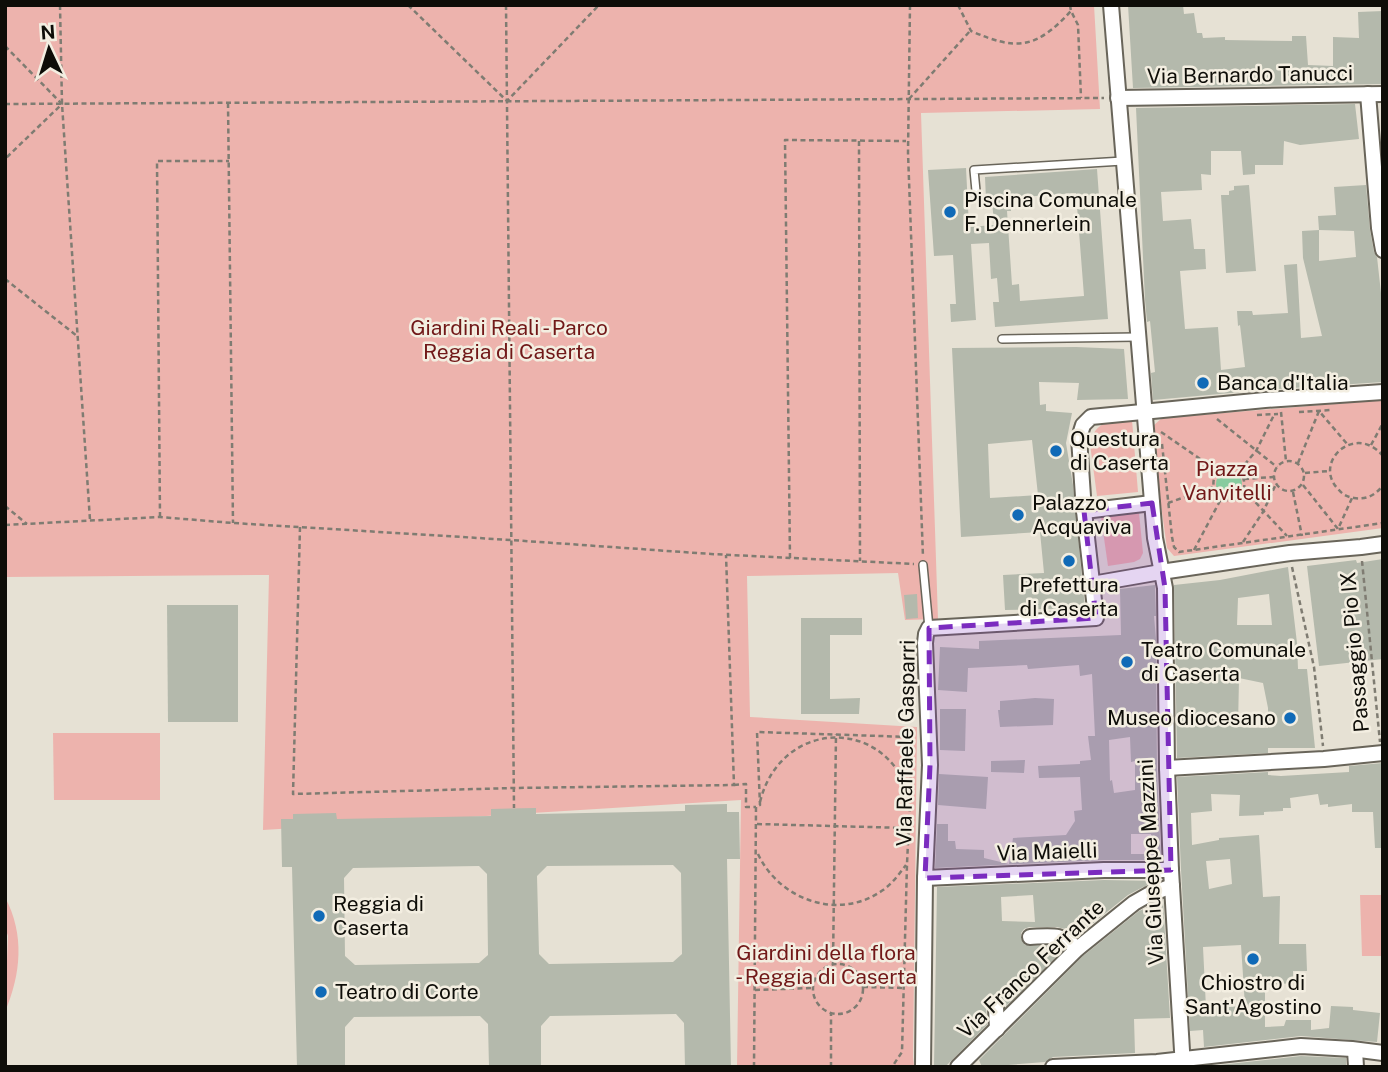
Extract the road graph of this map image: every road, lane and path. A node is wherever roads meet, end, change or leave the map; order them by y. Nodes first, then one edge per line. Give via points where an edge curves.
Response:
1 (60, 5) edge
2 (408, 5) edge
3 (506, 5) edge
4 (598, 5) edge
5 (909, 5) edge
6 (958, 5) edge
7 (1070, 5) edge
8 (1111, 5) edge
9 (1071, 11) junction
10 (971, 31) junction
11 (5, 46) edge
12 (1375, 94) edge
13 (1081, 98) junction
14 (1118, 98) junction
15 (909, 99) junction
16 (507, 101) junction
17 (228, 103) junction
18 (5, 104) edge
19 (62, 104) junction
20 (859, 141) junction
21 (908, 141) junction
22 (5, 159) edge
23 (229, 161) junction
24 (1123, 161) junction
25 (976, 191) dead end
26 (1383, 250) edge
27 (5, 279) edge
28 (78, 337) junction
29 (1137, 337) junction
30 (1002, 339) dead end
31 (1383, 392) edge
32 (1332, 410) dead end
33 (1319, 411) junction
34 (1143, 412) junction
35 (1298, 412) dead end
36 (1282, 413) junction
37 (1288, 413) dead end
38 (1274, 414) junction
39 (1251, 416) dead end
40 (1228, 418) dead end
41 (1383, 423) edge
42 (1163, 425) dead end
43 (1162, 444) dead end
44 (1348, 445) junction
45 (1371, 445) junction
46 (1256, 451) junction
47 (1383, 456) edge
48 (1286, 461) junction
49 (1298, 464) junction
50 (1277, 467) junction
51 (1219, 471) junction
52 (1239, 471) junction
53 (1331, 471) junction
54 (1305, 473) junction
55 (1274, 477) junction
56 (1244, 479) junction
57 (1276, 484) junction
58 (1303, 485) junction
59 (1383, 485) edge
60 (1213, 487) junction
61 (1244, 490) junction
62 (1379, 491) dead end
63 (1293, 492) junction
64 (1383, 495) edge
65 (1352, 498) junction
66 (1221, 499) junction
67 (1152, 503) junction
68 (1168, 503) junction
69 (5, 506) edge
70 (1084, 511) junction
71 (1263, 512) junction
72 (160, 517) junction
73 (90, 520) junction
74 (233, 523) junction
75 (1383, 523) edge
76 (27, 524) junction
77 (5, 526) edge
78 (300, 527) junction
79 (1338, 529) junction
80 (1302, 535) junction
81 (1288, 537) junction
82 (511, 540) junction
83 (1242, 543) junction
84 (1383, 544) edge
85 (1361, 547) junction
86 (1194, 550) junction
87 (1290, 553) junction
88 (726, 555) junction
89 (790, 558) junction
90 (860, 562) junction
91 (923, 565) junction
92 (1166, 571) junction
93 (1092, 584) junction
94 (929, 628) junction
95 (836, 736) junction
96 (1382, 753) edge
97 (1324, 759) junction
98 (1167, 768) junction
99 (734, 785) junction
100 (514, 788) junction
101 (910, 802) junction
102 (758, 806) junction
103 (514, 808) dead end
104 (757, 824) junction
105 (835, 826) junction
106 (908, 828) junction
107 (757, 851) junction
108 (907, 864) junction
109 (1171, 870) junction
110 (925, 878) junction
111 (1172, 886) junction
112 (834, 905) junction
113 (1030, 937) dead end
114 (1077, 949) junction
115 (833, 964) junction
116 (863, 987) junction
117 (812, 988) junction
118 (904, 988) junction
119 (755, 990) junction
120 (996, 1007) dead end
121 (831, 1013) junction
122 (997, 1029) junction
123 (1355, 1050) junction
124 (1383, 1053) edge
125 (1183, 1063) edge
126 (754, 1067) edge
127 (831, 1067) edge
128 (892, 1067) edge
129 (923, 1067) edge
130 (958, 1067) edge
131 (1053, 1067) edge
132 (1356, 1067) edge

1 - 19 path
2 - 16 path
3 - 16 path
4 - 16 path
5 - 15 path
6 - 10 path
7 - 9 path
8 - 14 street, Via Giuseppe Mazzini
9 - 10 path via 1040,39 1016,45
9 - 13 path via 1078,25
10 - 15 path
11 - 19 path
12 - 14 street, Via Bernardo Tanucci
12 - 26 street via 1377,203
13 - 14 path
13 - 15 path
14 - 24 street, Via Giuseppe Mazzini
15 - 16 path
15 - 21 path
16 - 17 path
16 - 82 path
17 - 19 path
17 - 23 path
18 - 19 path
19 - 22 path
19 - 28 path
20 - 21 path
20 - 89 path via 785,140
20 - 90 path
21 - 91 path
23 - 72 path via 157,161
23 - 74 path
24 - 25 lane via 974,170
24 - 29 street, Via Giuseppe Mazzini
27 - 28 path
28 - 73 path
29 - 30 lane
29 - 34 street, Via Giuseppe Mazzini
31 - 34 street
32 - 33 path
33 - 35 path
33 - 44 path
33 - 49 path
34 - 67 street, Via Giuseppe Mazzini
34 - 70 street via 1091,416 1083,425 1079,438
36 - 37 path
36 - 38 path
36 - 48 path
38 - 39 path
38 - 46 path
40 - 46 path via 1216,418
41 - 45 path
42 - 51 path via 1161,432
43 - 68 path
44 - 45 path
44 - 53 path via 1336,454
45 - 47 path
46 - 50 path
46 - 52 path
48 - 49 path
48 - 50 path
49 - 54 path
50 - 55 path
51 - 52 path
51 - 60 path
52 - 56 path
53 - 54 path
53 - 65 path via 1336,488
54 - 58 path
55 - 56 path
55 - 57 path
56 - 61 path
57 - 63 path
57 - 71 path
58 - 63 path
58 - 79 path
59 - 65 path via 1366,498
60 - 66 path
60 - 68 path
61 - 66 path via 1236,499
61 - 71 path
62 - 64 path
63 - 80 path
65 - 79 path
66 - 86 path
67 - 70 street
67 - 92 street, Via Giuseppe Mazzini via 1155,538
68 - 86 path via 1174,547 1180,552
69 - 76 path
70 - 93 street
71 - 81 path
71 - 83 path
72 - 73 path
72 - 74 path
73 - 76 path
74 - 78 path
75 - 79 path
76 - 77 path
78 - 82 path
78 - 100 path via 293,793
79 - 80 path
80 - 81 path
81 - 83 path
82 - 88 path
82 - 100 path
83 - 86 path
84 - 85 street
85 - 87 street
85 - 96 path, Passaggio Pio IX
87 - 92 street
87 - 97 path via 1314,667
88 - 89 path
88 - 99 path
89 - 90 path
90 - 91 path
91 - 94 lane
92 - 93 street
92 - 98 street, Via Giuseppe Mazzini
93 - 94 street, Via Raffaele Gasparri via 1096,618
94 - 110 street, Via Raffaele Gasparri via 925,643 930,765
95 - 101 path via 881,753 902,777
95 - 101 path via 911,737
95 - 102 path via 800,746 785,757 773,770
95 - 102 path via 757,732
95 - 105 path
96 - 97 street
97 - 98 street
98 - 109 street, Via Giuseppe Mazzini
99 - 100 path
99 - 102 path via 746,784 746,807
100 - 103 path
101 - 106 path
102 - 104 path
104 - 105 path
104 - 107 path
105 - 106 path
105 - 112 path
106 - 108 path
107 - 112 path via 769,873 787,890
107 - 119 path
108 - 112 path via 884,890
108 - 118 path
109 - 110 street, Via Maielli
109 - 111 street, Via Giuseppe Mazzini
110 - 129 street, Via Raffaele Gasparri
111 - 114 street, Via Franco Ferrante via 1134,903
111 - 125 street, Via Giuseppe Mazzini
112 - 115 path
113 - 114 street via 1058,936
114 - 122 street, Via Franco Ferrante
115 - 116 path via 850,967
115 - 117 path via 818,972
116 - 118 path
116 - 121 path via 853,1009
117 - 119 path
117 - 121 path via 817,1004
118 - 128 path via 902,1052
119 - 126 path
120 - 122 street
121 - 127 path
122 - 130 street, Via Franco Ferrante
123 - 124 street
123 - 125 street via 1301,1046
123 - 132 street
125 - 131 street

